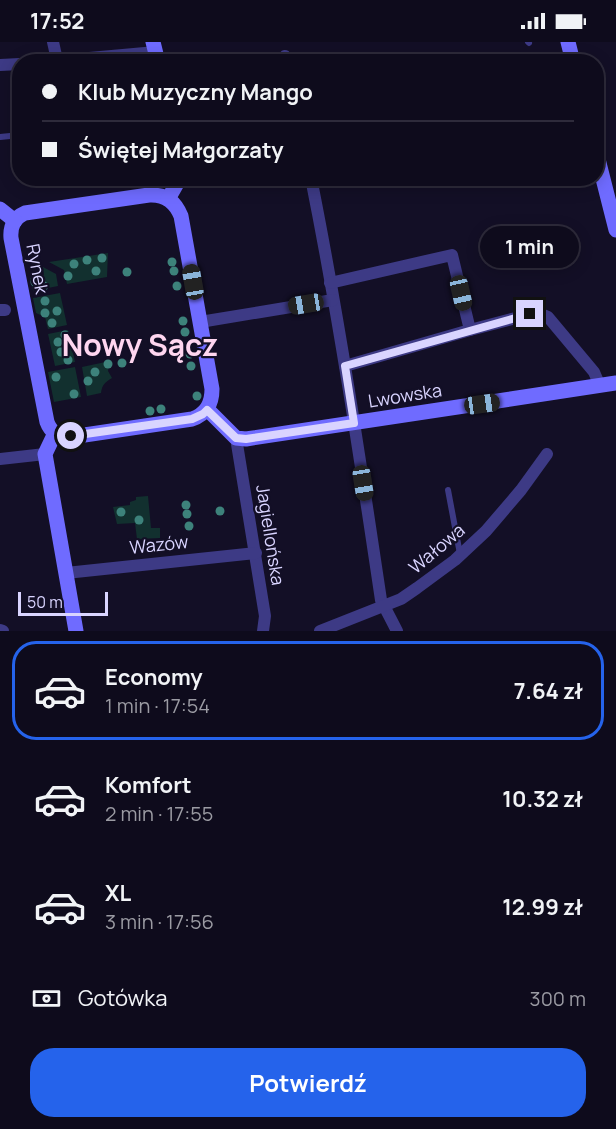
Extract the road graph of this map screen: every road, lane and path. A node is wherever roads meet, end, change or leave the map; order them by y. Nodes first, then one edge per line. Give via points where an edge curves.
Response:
1 (155, 52) edge
2 (132, 54) edge
3 (604, 183) edge
4 (176, 186) edge
5 (312, 186) edge
6 (168, 199) junction
7 (0, 209) edge
8 (15, 221) junction
9 (616, 230) edge
10 (330, 282) junction
11 (333, 300) junction
12 (200, 322) junction
13 (470, 330) junction
14 (345, 366) junction
15 (616, 383) edge
16 (600, 386) junction
17 (207, 410) junction
18 (354, 423) junction
19 (55, 434) junction
20 (237, 441) junction
21 (45, 454) junction
22 (547, 454) dead end
23 (0, 459) edge
24 (448, 490) dead end
25 (256, 553) junction
26 (461, 555) junction
27 (66, 573) junction
28 (384, 605) junction
29 (76, 631) edge
30 (263, 631) edge
31 (320, 631) edge
32 (397, 631) edge

1 - 2 street
3 - 9 street
4 - 6 street
5 - 10 street
6 - 8 street, Rynek via 148,195 36,211
6 - 12 street via 181,216
7 - 8 street
8 - 19 street, Rynek via 12,238 47,422
10 - 11 street
10 - 13 street via 452,255
11 - 12 street
11 - 14 street
12 - 17 street via 212,390
13 - 14 street
13 - 16 street via 542,314 594,372
14 - 18 street
15 - 16 street, Lwowska
16 - 18 street, Lwowska
17 - 19 street via 181,421 65,437
17 - 20 street
18 - 20 street, Lwowska
18 - 28 street
19 - 21 street
20 - 25 street, Jagiellońska
21 - 23 street
21 - 27 street
22 - 26 street, Wałowa via 506,508
24 - 26 lane
25 - 27 street, Wazów
25 - 30 street, Jagiellońska via 265,616
26 - 28 street, Wałowa via 401,599
27 - 29 street
28 - 31 street, Wałowa
28 - 32 street

